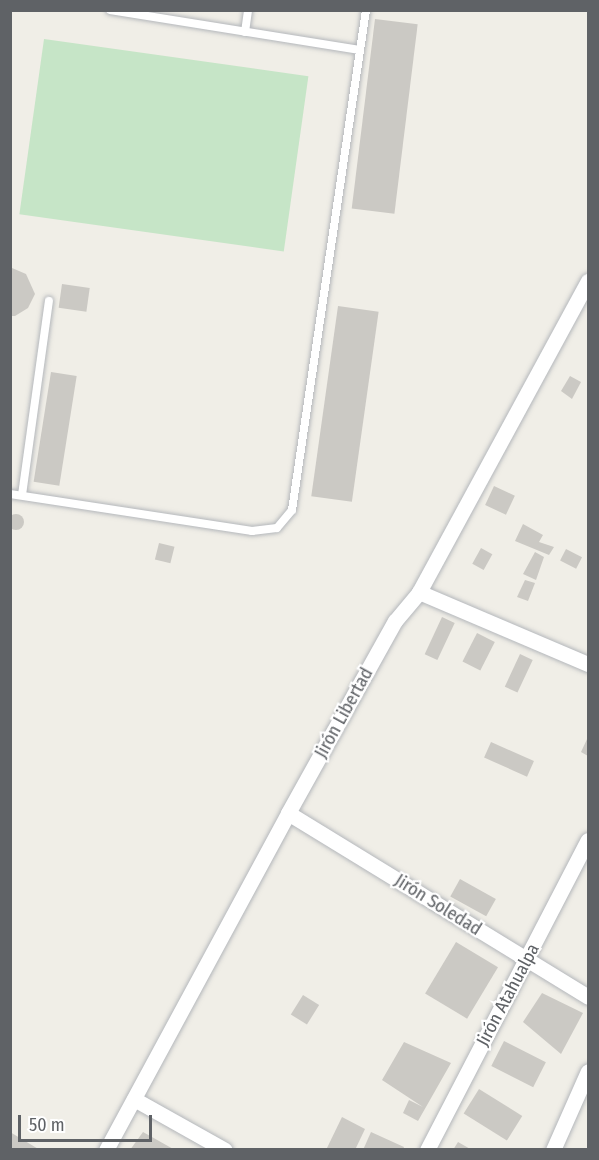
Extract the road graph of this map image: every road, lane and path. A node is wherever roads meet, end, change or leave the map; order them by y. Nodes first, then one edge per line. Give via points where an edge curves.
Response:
1 (110, 10) edge
2 (248, 10) edge
3 (366, 10) edge
4 (245, 32) junction
5 (360, 50) junction
6 (588, 281) edge
7 (49, 301) dead end
8 (582, 306) edge
9 (10, 494) edge
10 (22, 495) junction
11 (419, 592) junction
12 (588, 664) edge
13 (288, 813) junction
14 (588, 840) edge
15 (526, 960) junction
16 (588, 997) edge
17 (588, 1071) edge
18 (134, 1099) junction
19 (106, 1149) edge
20 (225, 1149) edge
21 (427, 1149) edge
22 (553, 1149) edge

1 - 4 lane
2 - 4 lane
3 - 5 lane
4 - 5 lane
5 - 10 lane via 292,510 276,528 252,531
6 - 8 street, Jirón Libertad
7 - 10 lane
8 - 11 street, Jirón Libertad
9 - 10 lane
11 - 12 street
11 - 13 street, Jirón Libertad via 395,621
13 - 15 street, Jirón Soledad
13 - 18 street, Jirón Libertad
14 - 15 street, Jirón Atahualpa
15 - 16 street, Jirón Soledad
15 - 21 street, Jirón Atahualpa
17 - 22 street
18 - 19 street, Jirón Libertad
18 - 20 street

